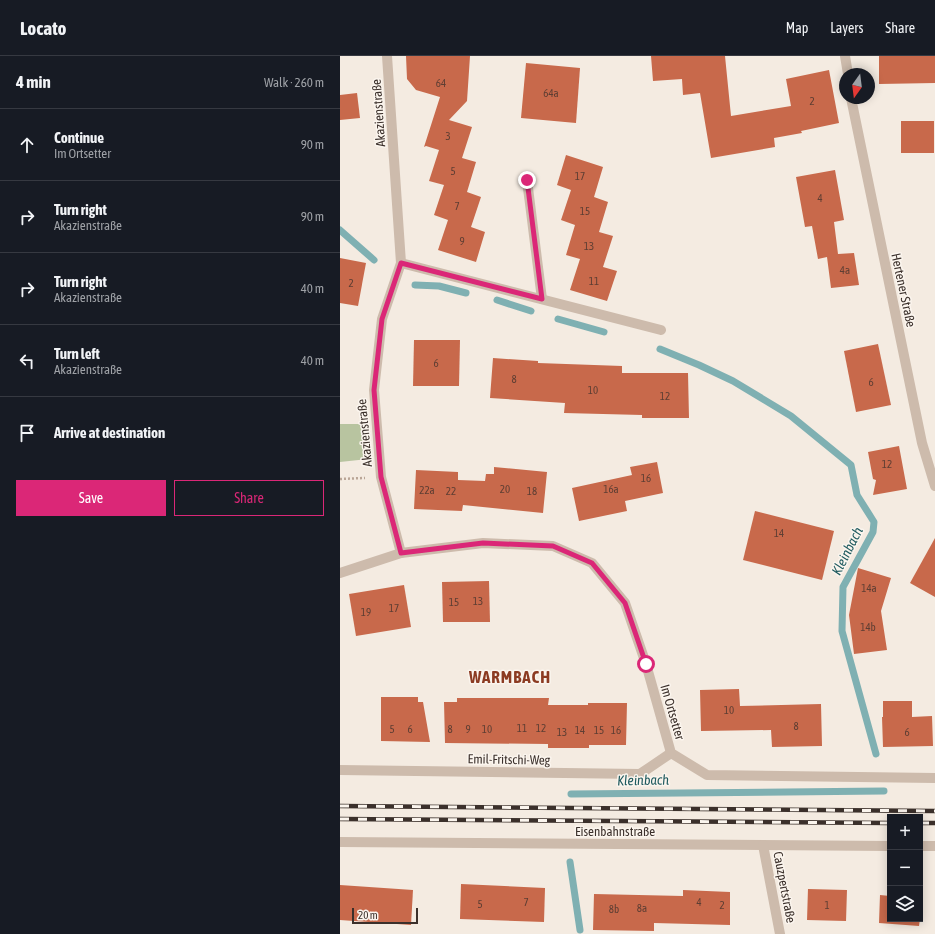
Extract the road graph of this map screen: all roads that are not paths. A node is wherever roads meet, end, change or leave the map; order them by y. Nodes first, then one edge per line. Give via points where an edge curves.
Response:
1 (387, 56) edge
2 (845, 56) edge
3 (847, 68) edge
4 (852, 104) edge
5 (527, 180) dead end
6 (401, 263) junction
7 (542, 299) junction
8 (661, 330) dead end
9 (935, 486) edge
10 (401, 553) junction
11 (340, 573) edge
12 (671, 753) junction
13 (340, 770) edge
14 (935, 778) edge
15 (340, 842) edge
16 (763, 845) junction
17 (887, 846) edge
18 (923, 846) edge
19 (935, 846) edge
20 (780, 934) edge

1 - 6 street, Akazienstraße
2 - 3 street
4 - 9 street, Hertener Straße via 922,443
5 - 7 street
6 - 7 street
6 - 10 street, Akazienstraße via 382,319 374,390 381,477
7 - 8 street
10 - 11 street, Im Ortsetter
10 - 12 street, Im Ortsetter via 483,543 553,546 592,563 625,603 646,664
12 - 13 street, Emil-Fritschi-Weg via 640,774
12 - 14 street, Im Ortsetter via 707,774
15 - 16 street, Eisenbahnstraße
16 - 17 street, Eisenbahnstraße
16 - 20 street, Cauzpertstraße
18 - 19 street

